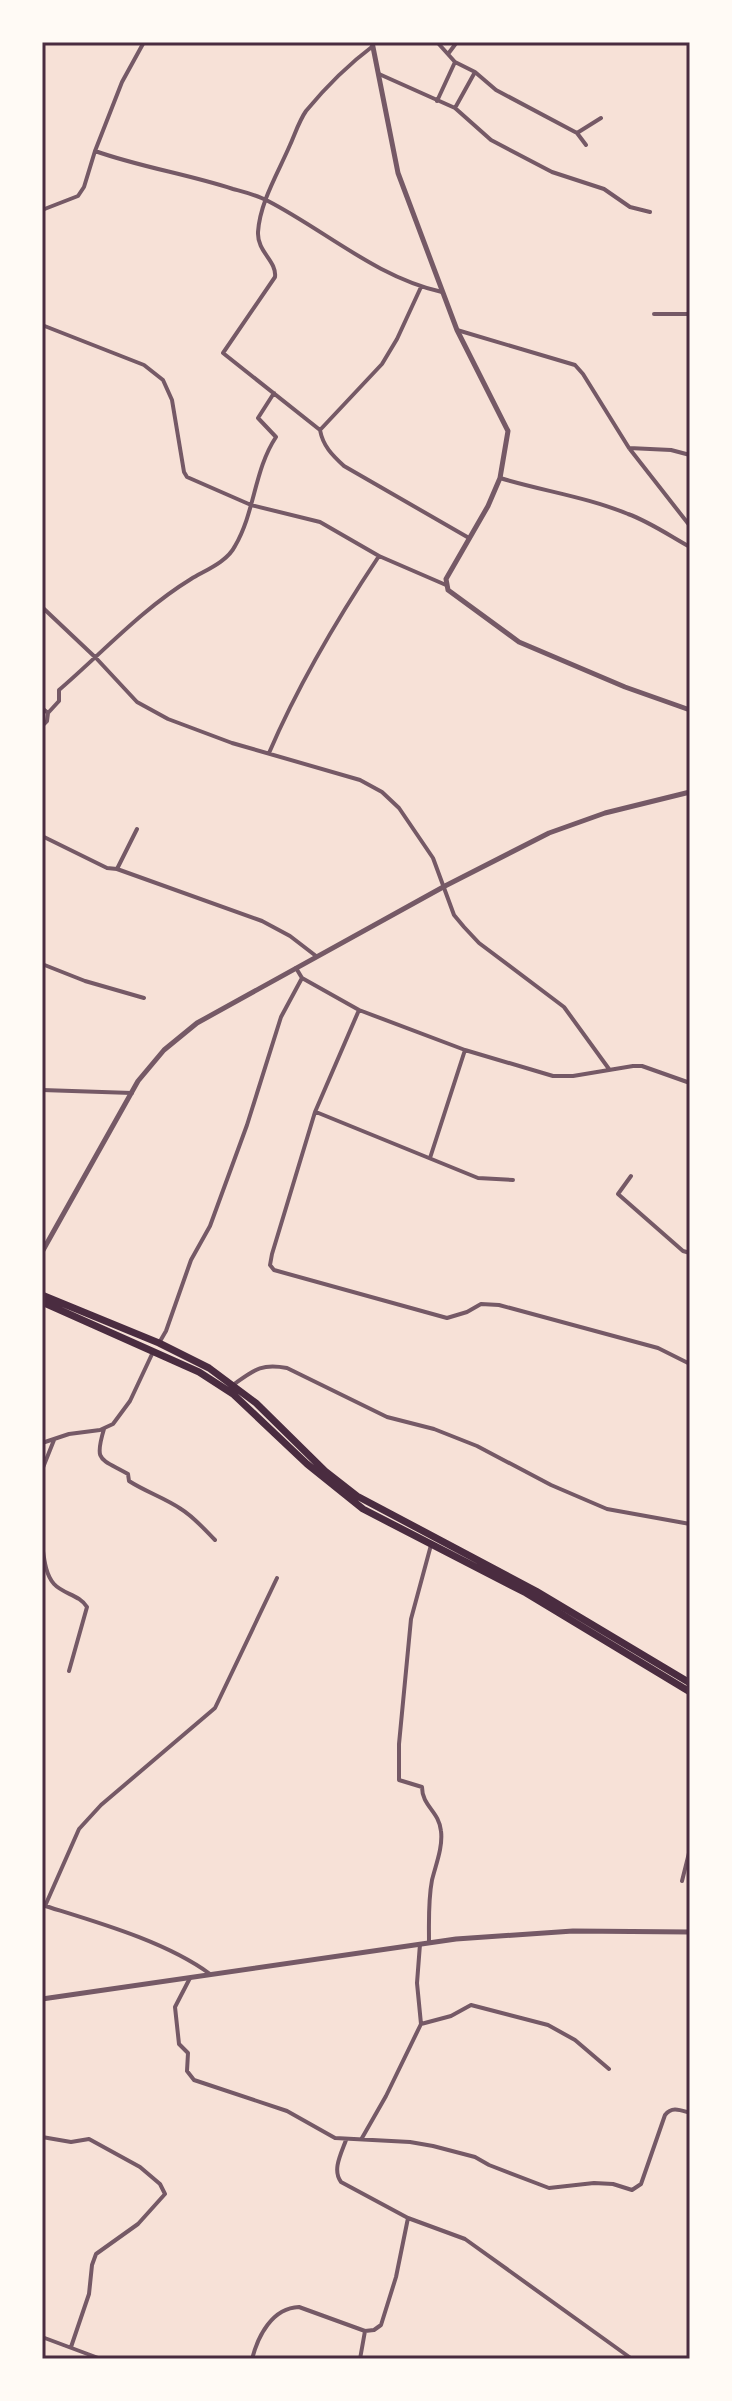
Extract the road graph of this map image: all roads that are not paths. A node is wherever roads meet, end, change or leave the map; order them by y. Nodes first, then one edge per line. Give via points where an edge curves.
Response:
1 (144, 42) edge
2 (437, 42) edge
3 (457, 42) edge
4 (373, 44) edge
5 (448, 54) junction
6 (455, 62) junction
7 (475, 72) junction
8 (379, 74) junction
9 (437, 101) junction
10 (455, 108) junction
11 (601, 118) dead end
12 (577, 133) junction
13 (586, 145) dead end
14 (95, 151) junction
15 (266, 199) junction
16 (42, 210) edge
17 (650, 212) dead end
18 (421, 287) junction
19 (442, 292) junction
20 (654, 314) dead end
21 (690, 314) edge
22 (42, 325) edge
23 (457, 330) junction
24 (274, 393) junction
25 (320, 430) junction
26 (629, 448) junction
27 (690, 455) edge
28 (500, 478) junction
29 (251, 505) junction
30 (690, 526) edge
31 (469, 538) junction
32 (690, 547) edge
33 (379, 556) junction
34 (446, 585) junction
35 (42, 607) edge
36 (96, 658) junction
37 (42, 708) edge
38 (690, 710) edge
39 (48, 713) junction
40 (42, 726) edge
41 (269, 753) junction
42 (690, 792) edge
43 (137, 829) dead end
44 (42, 836) edge
45 (117, 869) junction
46 (445, 886) junction
47 (317, 957) junction
48 (42, 964) edge
49 (296, 968) junction
50 (302, 978) junction
51 (144, 998) dead end
52 (359, 1010) junction
53 (465, 1050) junction
54 (609, 1069) junction
55 (690, 1083) edge
56 (42, 1090) edge
57 (133, 1093) junction
58 (315, 1112) junction
59 (430, 1158) junction
60 (631, 1176) dead end
61 (513, 1180) dead end
62 (48, 1244) junction
63 (42, 1252) edge
64 (690, 1253) edge
65 (42, 1260) edge
66 (42, 1295) edge
67 (42, 1302) edge
68 (159, 1343) junction
69 (154, 1351) junction
70 (690, 1364) edge
71 (233, 1385) junction
72 (104, 1429) junction
73 (54, 1440) junction
74 (42, 1443) edge
75 (42, 1470) edge
76 (690, 1524) edge
77 (215, 1540) dead end
78 (42, 1544) edge
79 (431, 1545) junction
80 (277, 1578) dead end
81 (69, 1671) dead end
82 (690, 1683) edge
83 (690, 1692) edge
84 (690, 1849) edge
85 (682, 1881) dead end
86 (44, 1905) edge
87 (690, 1932) edge
88 (429, 1942) junction
89 (420, 1944) junction
90 (210, 1974) junction
91 (190, 1978) junction
92 (42, 1999) edge
93 (421, 2024) junction
94 (609, 2069) dead end
95 (690, 2113) edge
96 (42, 2137) edge
97 (362, 2138) junction
98 (346, 2140) junction
99 (408, 2218) junction
100 (365, 2331) junction
101 (42, 2337) edge
102 (71, 2347) junction
103 (100, 2359) edge
104 (252, 2359) edge
105 (360, 2359) edge
106 (632, 2359) edge

1 - 14 street
2 - 5 street
3 - 5 street
4 - 8 street
4 - 15 street via 305,113
5 - 6 street
6 - 7 street
6 - 9 street
7 - 10 street
7 - 12 street via 496,90
8 - 9 street
8 - 19 street via 398,173
9 - 10 street
10 - 17 street via 509,150
11 - 12 street
12 - 13 street
14 - 15 street
14 - 16 street via 78,196
15 - 18 street
15 - 24 street via 258,242 275,277 223,353
18 - 19 street
18 - 25 street via 382,364
19 - 23 street
20 - 21 street
22 - 29 street via 144,365 163,380 187,477
23 - 26 street via 575,365
23 - 28 street via 508,431
24 - 25 street
24 - 29 street via 258,418 276,437 261,465
25 - 31 street via 331,455 344,466
26 - 27 street
26 - 30 street
28 - 31 street
28 - 32 street via 630,514
29 - 33 street via 320,522
29 - 36 street via 226,558 169,592
31 - 34 street
33 - 34 street
33 - 41 street via 329,632
34 - 38 street via 519,642
35 - 36 street
36 - 39 street via 59,690 59,701
36 - 41 street via 137,702 168,719
37 - 39 street
39 - 40 street
41 - 46 street via 360,780 382,792 433,858
42 - 46 street via 549,833
43 - 45 street
44 - 45 street
45 - 47 street via 262,921
46 - 47 street
46 - 54 street via 454,915 464,927 564,1007
47 - 49 street
48 - 51 street
49 - 50 street
49 - 57 street via 197,1023 164,1050
50 - 52 street
50 - 68 street via 281,1017 210,1226
52 - 53 street
52 - 58 street
53 - 54 street via 553,1076
53 - 59 street
54 - 55 street via 642,1066
56 - 57 street
57 - 62 street
58 - 59 street
58 - 70 street via 272,1254 274,1270 447,1318 481,1304 499,1305 658,1348
59 - 61 street via 478,1178
60 - 64 street via 618,1194
62 - 63 street
62 - 65 street
66 - 68 highway
67 - 69 highway
68 - 71 highway
69 - 72 street via 119,1417
69 - 79 highway via 216,1382 350,1501
71 - 76 street via 258,1368 287,1368 387,1417 477,1446 607,1509
71 - 82 highway via 357,1496 536,1591
72 - 73 street
72 - 77 street via 98,1446 102,1460 128,1474 129,1481 144,1491 184,1510
73 - 74 street
73 - 75 street
78 - 81 street via 54,1585 87,1607
79 - 83 highway via 548,1606
79 - 88 street via 411,1619 398,1772 399,1780 422,1787 422,1798 439,1819 442,1834 428,1915
80 - 86 street via 215,1708 79,1829
84 - 85 street
86 - 90 street via 173,1952
87 - 88 street via 573,1931
88 - 89 street
89 - 90 street
89 - 93 street
90 - 91 street
91 - 92 street
91 - 98 street via 175,2007 175,2023 194,2080 287,2111
93 - 94 street via 471,2005 516,2015 575,2040
93 - 97 street
95 - 97 street via 676,2109 665,2115 641,2184 632,2190 594,2183 549,2188 475,2157 410,2142
96 - 102 street via 89,2139 140,2167 165,2194 138,2224 96,2254
97 - 98 street
98 - 99 street via 337,2177
99 - 100 street via 381,2325
99 - 106 street via 465,2239
100 - 104 street via 293,2307 263,2329
100 - 105 street
101 - 102 street
102 - 103 street

